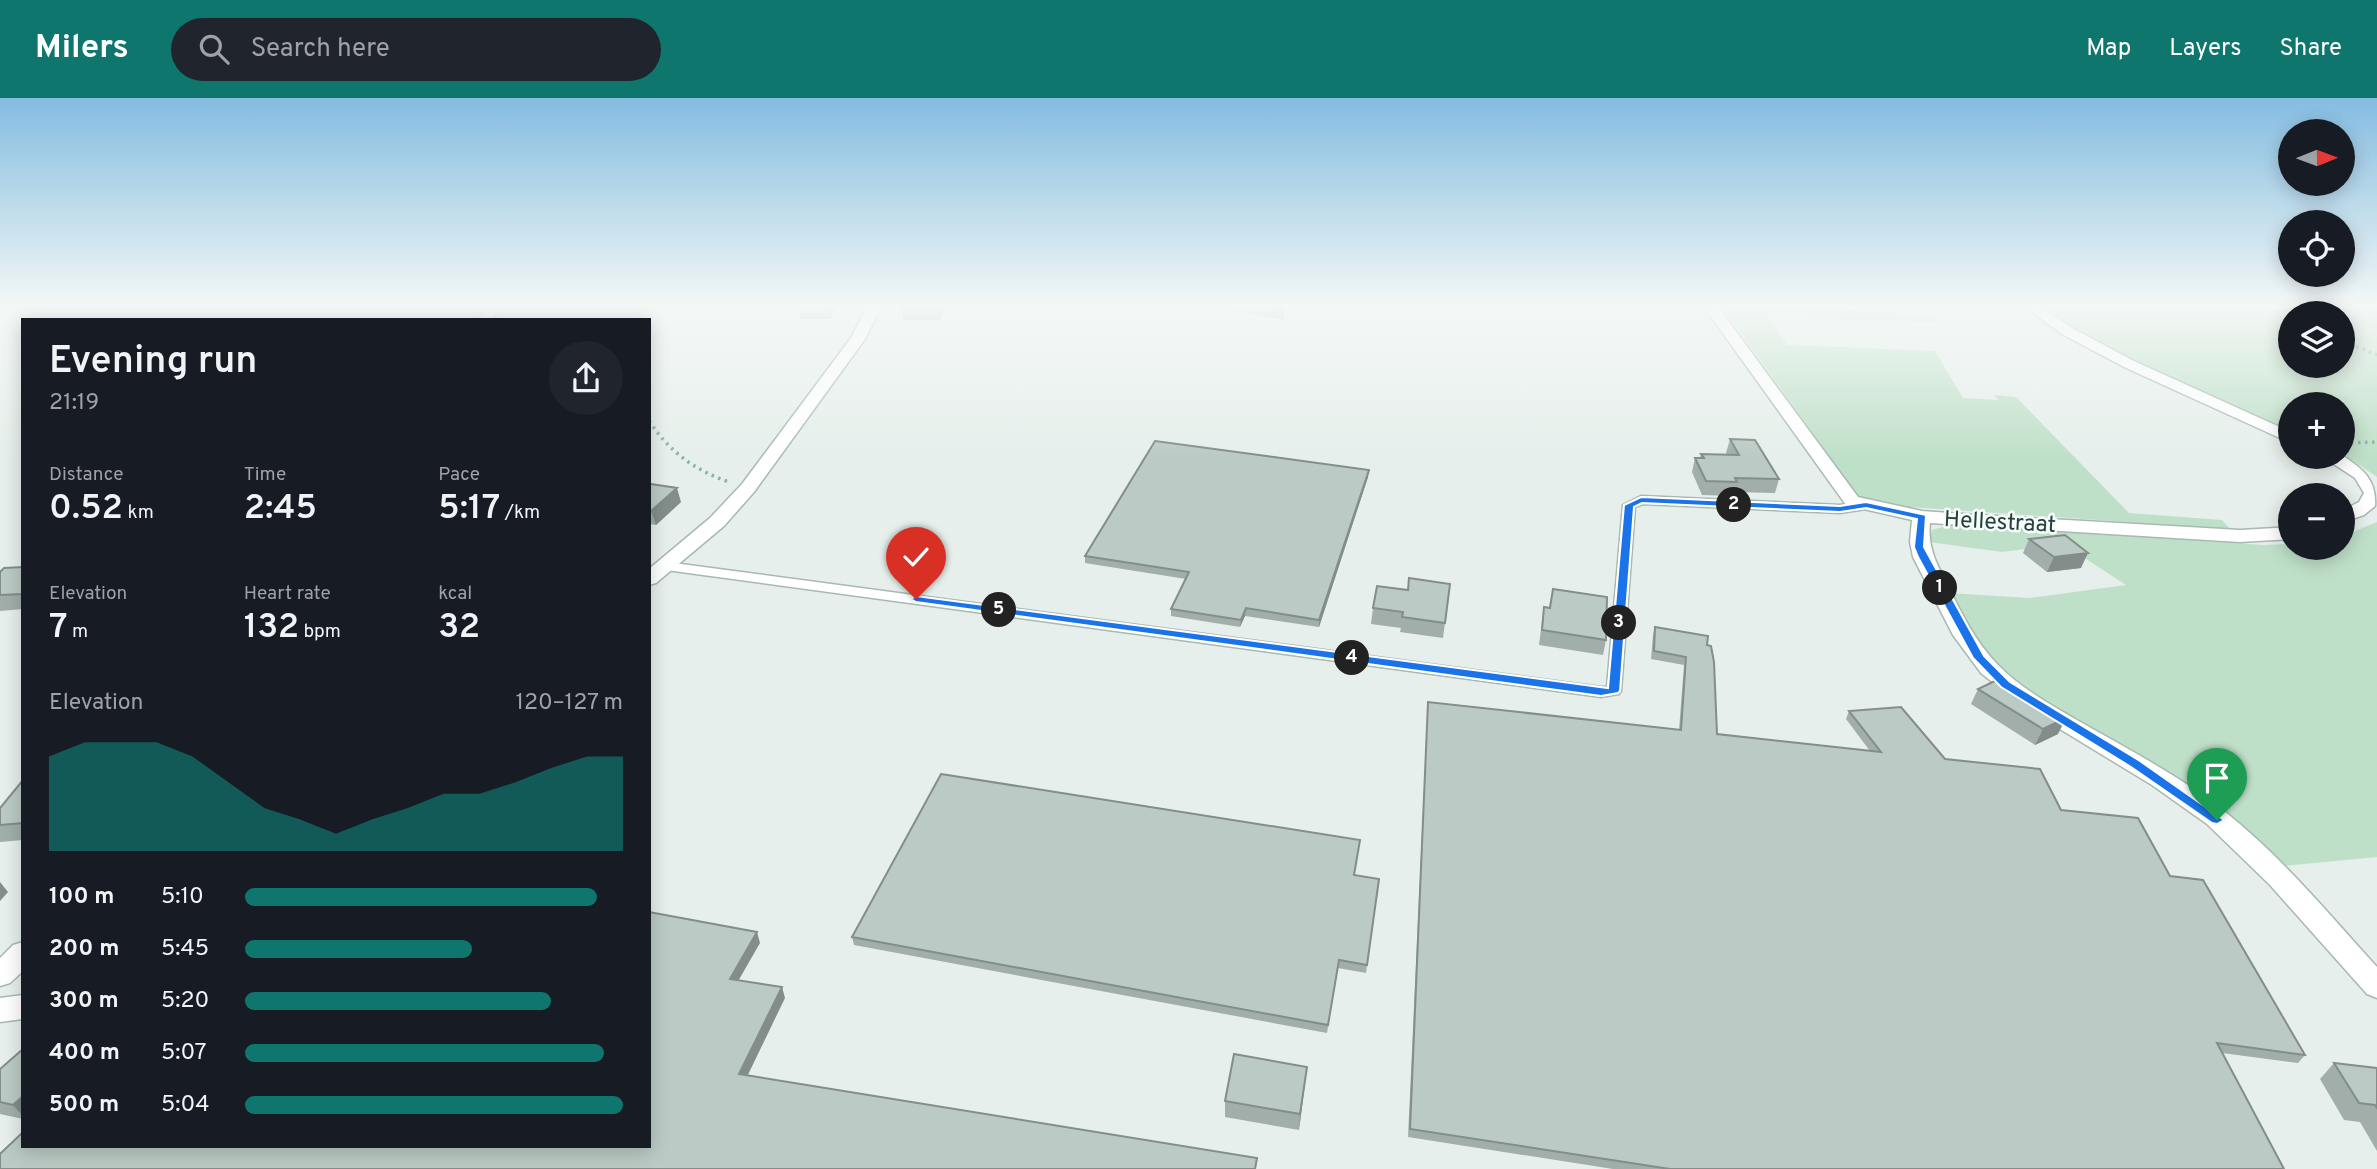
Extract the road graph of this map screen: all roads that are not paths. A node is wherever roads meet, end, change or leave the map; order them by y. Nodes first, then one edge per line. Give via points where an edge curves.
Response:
1 (845, 357) edge
2 (1747, 357) edge
3 (2116, 357) edge
4 (2278, 432) edge
5 (2351, 469) edge
6 (1866, 505) junction
7 (2355, 513) edge
8 (1922, 517) junction
9 (2278, 534) edge
10 (666, 566) junction
11 (651, 577) edge
12 (21, 955) edge
13 (0, 975) edge
14 (2377, 986) edge
15 (21, 1007) edge
16 (0, 1010) edge

1 - 10 street via 748,488
2 - 6 street via 1852,501
3 - 4 street
5 - 7 street via 2373,493 2370,503
6 - 8 street
6 - 10 lane via 1840,509 1641,500 1629,505 1614,691 1601,692
8 - 9 street, Hellestraat via 2240,536
8 - 14 street, Hellestraat via 1919,547 1923,557 1985,664 2029,701 2136,764 2217,820 2273,872
10 - 11 street
12 - 13 street
15 - 16 street

